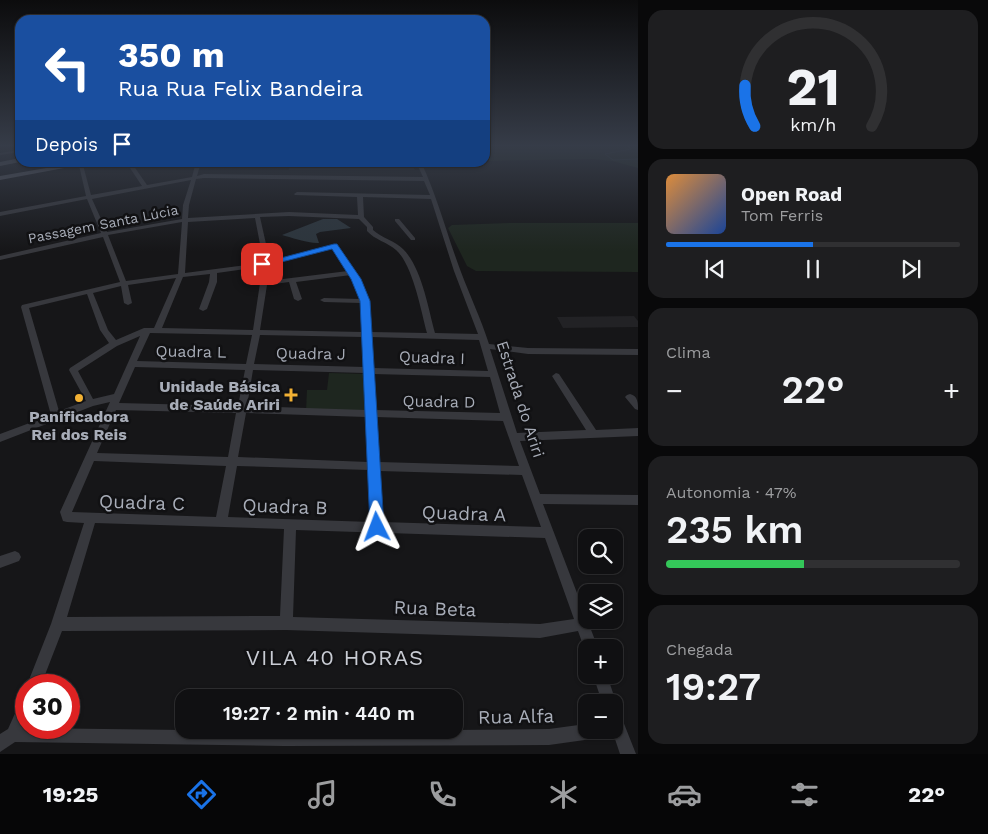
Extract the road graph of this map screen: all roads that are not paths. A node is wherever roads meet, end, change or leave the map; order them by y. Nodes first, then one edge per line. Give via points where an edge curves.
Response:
1 (84, 181) edge
2 (142, 181) edge
3 (174, 181) edge
4 (193, 181) edge
5 (333, 181) edge
6 (427, 181) edge
7 (145, 186) junction
8 (297, 194) dead end
9 (327, 195) junction
10 (360, 195) junction
11 (432, 196) junction
12 (88, 197) junction
13 (0, 214) edge
14 (257, 215) junction
15 (361, 217) junction
16 (184, 220) junction
17 (397, 220) dead end
18 (106, 234) junction
19 (413, 239) dead end
20 (263, 244) dead end
21 (0, 258) edge
22 (262, 264) junction
23 (214, 272) junction
24 (353, 273) junction
25 (181, 275) junction
26 (292, 280) junction
27 (124, 283) junction
28 (264, 283) junction
29 (90, 291) junction
30 (298, 300) dead end
31 (324, 300) dead end
32 (365, 301) junction
33 (128, 303) dead end
34 (203, 309) dead end
35 (147, 330) junction
36 (157, 330) junction
37 (256, 333) junction
38 (367, 334) junction
39 (431, 335) junction
40 (483, 342) junction
41 (114, 344) junction
42 (638, 352) edge
43 (131, 364) junction
44 (251, 367) junction
45 (370, 370) junction
46 (494, 374) junction
47 (556, 376) dead end
48 (630, 397) dead end
49 (114, 401) junction
50 (91, 403) junction
51 (638, 407) edge
52 (243, 410) junction
53 (372, 415) junction
54 (56, 416) junction
55 (506, 417) junction
56 (638, 432) edge
57 (593, 433) junction
58 (514, 437) junction
59 (0, 438) edge
60 (92, 457) junction
61 (233, 461) junction
62 (374, 466) junction
63 (526, 470) junction
64 (537, 499) junction
65 (638, 500) edge
66 (91, 517) junction
67 (221, 522) junction
68 (290, 524) junction
69 (377, 527) junction
70 (549, 533) junction
71 (15, 557) dead end
72 (0, 562) edge
73 (578, 611) edge
74 (286, 623) junction
75 (58, 624) junction
76 (578, 625) edge
77 (38, 674) edge
78 (15, 730) edge
79 (578, 733) edge
80 (13, 734) junction
81 (622, 739) edge
82 (0, 744) edge
83 (628, 754) edge

1 - 12 street
2 - 7 street
3 - 7 street
4 - 16 street
5 - 9 street
6 - 11 street, Estrada do Ariri
7 - 12 street
8 - 9 street
9 - 10 street
10 - 11 street
10 - 15 street
11 - 40 street, Estrada do Ariri
12 - 13 street
12 - 18 street
14 - 15 street, Passagem Santa Lúcia
14 - 16 street, Passagem Santa Lúcia
14 - 20 street
15 - 39 street via 371,232 404,255 422,300
16 - 18 street, Passagem Santa Lúcia
16 - 25 street
17 - 19 street
18 - 21 street, Passagem Santa Lúcia
18 - 27 street
22 - 23 street
22 - 24 street via 334,246
22 - 28 street
23 - 25 street
23 - 34 street
24 - 26 street
24 - 32 street
25 - 27 street
25 - 36 street
26 - 28 street
26 - 30 street
27 - 29 street
27 - 33 street
28 - 37 street
29 - 41 street via 104,330
29 - 54 street via 25,307
31 - 32 street
32 - 38 street
35 - 36 street, Quadra L
35 - 41 street
35 - 43 street
36 - 37 street, Quadra L
37 - 38 street, Quadra J
37 - 44 street
38 - 39 street, Quadra I
38 - 45 street
39 - 40 street, Quadra I
40 - 42 street, Quadra I via 528,352
40 - 46 street, Estrada do Ariri
41 - 50 street via 74,370
43 - 44 street, Quadra L
43 - 49 street
44 - 45 street, Quadra J
44 - 52 street
45 - 46 street, Quadra I
45 - 53 street
46 - 55 street, Estrada do Ariri
47 - 57 street
48 - 51 street
49 - 50 street, Quadra D
49 - 52 street, Quadra D
49 - 60 street
50 - 54 street, Quadra D
52 - 53 street, Quadra D
52 - 61 street
53 - 55 street, Quadra D
53 - 62 street
54 - 59 street, Quadra D
55 - 58 street, Estrada do Ariri
56 - 57 street
57 - 58 street
58 - 63 street, Estrada do Ariri
60 - 61 street
60 - 66 street, Quadra C via 66,512 67,517
61 - 62 street
61 - 67 street
62 - 63 street
62 - 69 street
63 - 64 street, Estrada do Ariri
64 - 65 street
64 - 70 street, Estrada do Ariri
66 - 67 street, Quadra C
66 - 75 street
67 - 68 street, Quadra B
68 - 69 street, Quadra B
68 - 74 street
69 - 70 street, Quadra A
70 - 73 street, Estrada do Ariri
71 - 72 street
74 - 75 street, Rua Beta
74 - 76 street, Rua Beta via 540,631
75 - 77 street
78 - 80 street
79 - 80 street, Rua Alfa via 549,737 284,738
80 - 82 street
81 - 83 street

